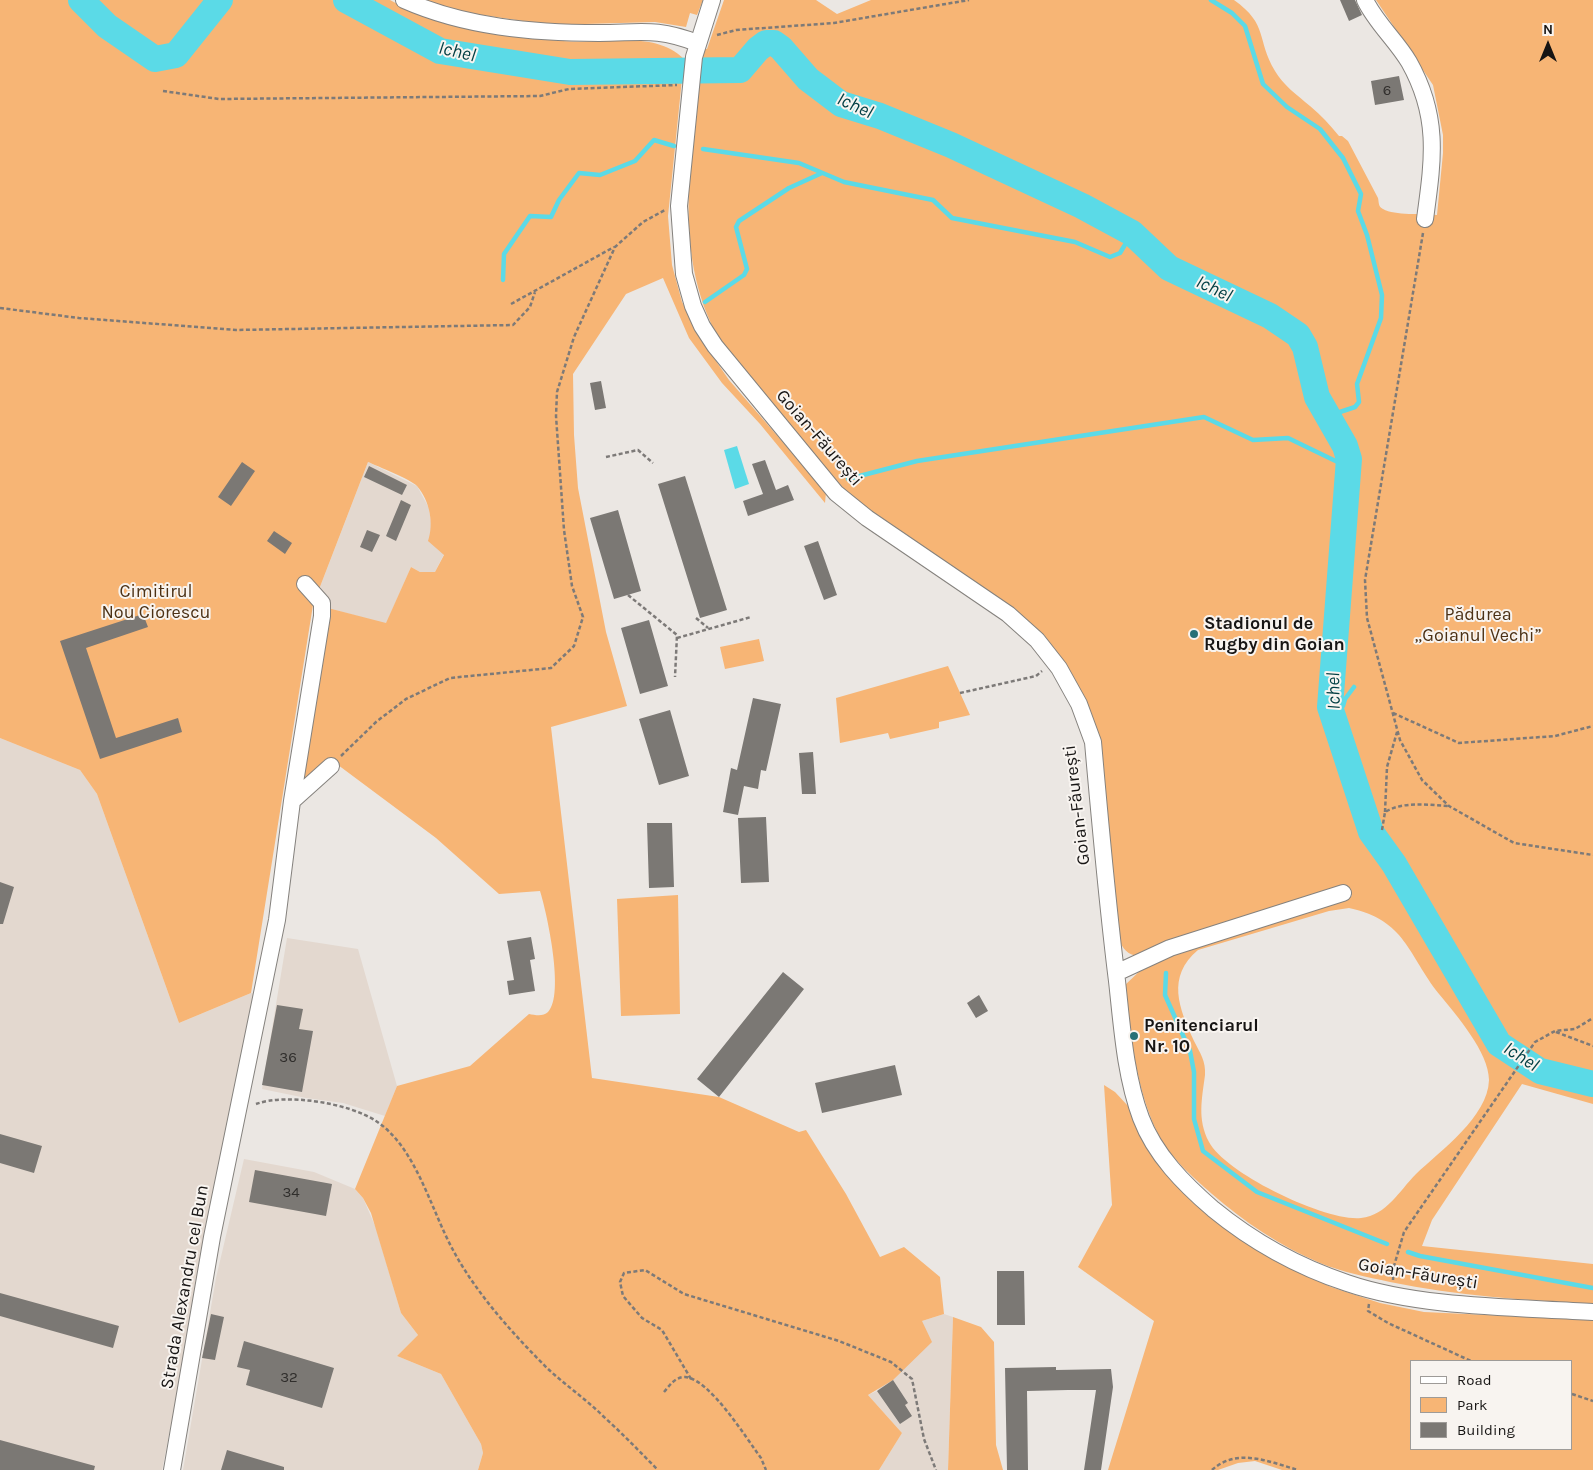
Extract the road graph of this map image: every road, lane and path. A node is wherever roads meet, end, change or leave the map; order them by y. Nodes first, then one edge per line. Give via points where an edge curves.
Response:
1 (404, 0) edge
2 (712, 0) edge
3 (969, 0) edge
4 (1365, 0) edge
5 (695, 50) junction
6 (691, 84) junction
7 (164, 91) dead end
8 (679, 206) junction
9 (1425, 219) joint
10 (615, 247) junction
11 (536, 292) junction
12 (512, 304) dead end
13 (0, 308) edge
14 (606, 457) dead end
15 (653, 463) dead end
16 (305, 584) dead end
17 (628, 595) dead end
18 (751, 617) dead end
19 (696, 618) dead end
20 (708, 628) junction
21 (676, 638) junction
22 (1036, 676) dead end
23 (674, 677) dead end
24 (960, 693) dead end
25 (1393, 713) junction
26 (1593, 726) edge
27 (1398, 732) junction
28 (331, 766) joint
29 (292, 801) junction
30 (1449, 806) junction
31 (1385, 812) junction
32 (1382, 830) dead end
33 (1593, 855) edge
34 (1343, 893) dead end
35 (1116, 972) junction
36 (1593, 1018) edge
37 (1555, 1031) junction
38 (1593, 1046) edge
39 (240, 1111) junction
40 (1371, 1290) junction
41 (1392, 1294) junction
42 (1593, 1312) edge
43 (1469, 1360) edge
44 (692, 1379) junction
45 (664, 1392) dead end
46 (1573, 1394) edge
47 (1593, 1401) edge
48 (172, 1470) edge
49 (658, 1470) edge
50 (766, 1470) edge
51 (936, 1470) edge
52 (1212, 1470) edge
53 (1298, 1470) edge

1 - 5 street via 458,18 502,27 601,33 645,30 673,33
2 - 5 street, Goian-Făurești
3 - 5 path via 834,23 736,30
4 - 9 street via 1408,61 1422,88 1434,155
5 - 6 street, Goian-Făurești
6 - 7 path via 568,90 530,96 219,99
6 - 8 street, Goian-Făurești
8 - 10 path via 658,212
8 - 35 street, Goian-Făurești via 684,274 702,326 836,493 867,518 1008,614 1037,640 1060,668 1079,704 1092,742
9 - 25 path via 1365,580 1367,618
10 - 11 path
10 - 28 path via 574,337 557,392 564,530 572,586 583,617 574,646 551,668 450,678 406,699 376,722
11 - 12 path
11 - 13 path via 530,307 513,325 236,330 79,318
14 - 15 path via 638,450
16 - 29 street, Strada Alexandru cel Bun via 322,603 322,616
17 - 21 path via 677,635
18 - 20 path
19 - 20 path
20 - 21 path
21 - 23 path
22 - 24 path
25 - 26 path via 1459,743 1555,736
25 - 27 path
27 - 30 path via 1422,780
27 - 31 path via 1387,767
28 - 29 street
29 - 39 street, Strada Alexandru cel Bun via 277,920
30 - 31 path via 1412,805
30 - 33 path via 1514,843
31 - 32 path
34 - 35 street via 1170,948
35 - 40 street, Goian-Făurești via 1131,1084 1141,1119 1168,1165 1192,1191 1233,1226 1284,1256
36 - 37 path via 1575,1029
37 - 38 path
37 - 41 path via 1535,1042 1404,1232 1394,1266
39 - 48 street, Strada Alexandru cel Bun via 212,1237
39 - 49 path via 258,1103 291,1100 351,1109 377,1121 394,1137 410,1161 453,1251 510,1328 548,1369 603,1416
40 - 41 street, Goian-Făurești
40 - 43 path via 1368,1311
41 - 42 street, Goian-Făurești via 1452,1303
44 - 45 path via 676,1379
44 - 50 path via 712,1394 761,1458
44 - 51 path via 662,1330 642,1318 622,1296 620,1282 624,1274 644,1270 684,1294 839,1341 891,1362 912,1380 924,1439
46 - 47 path
52 - 53 path via 1236,1459 1255,1457

